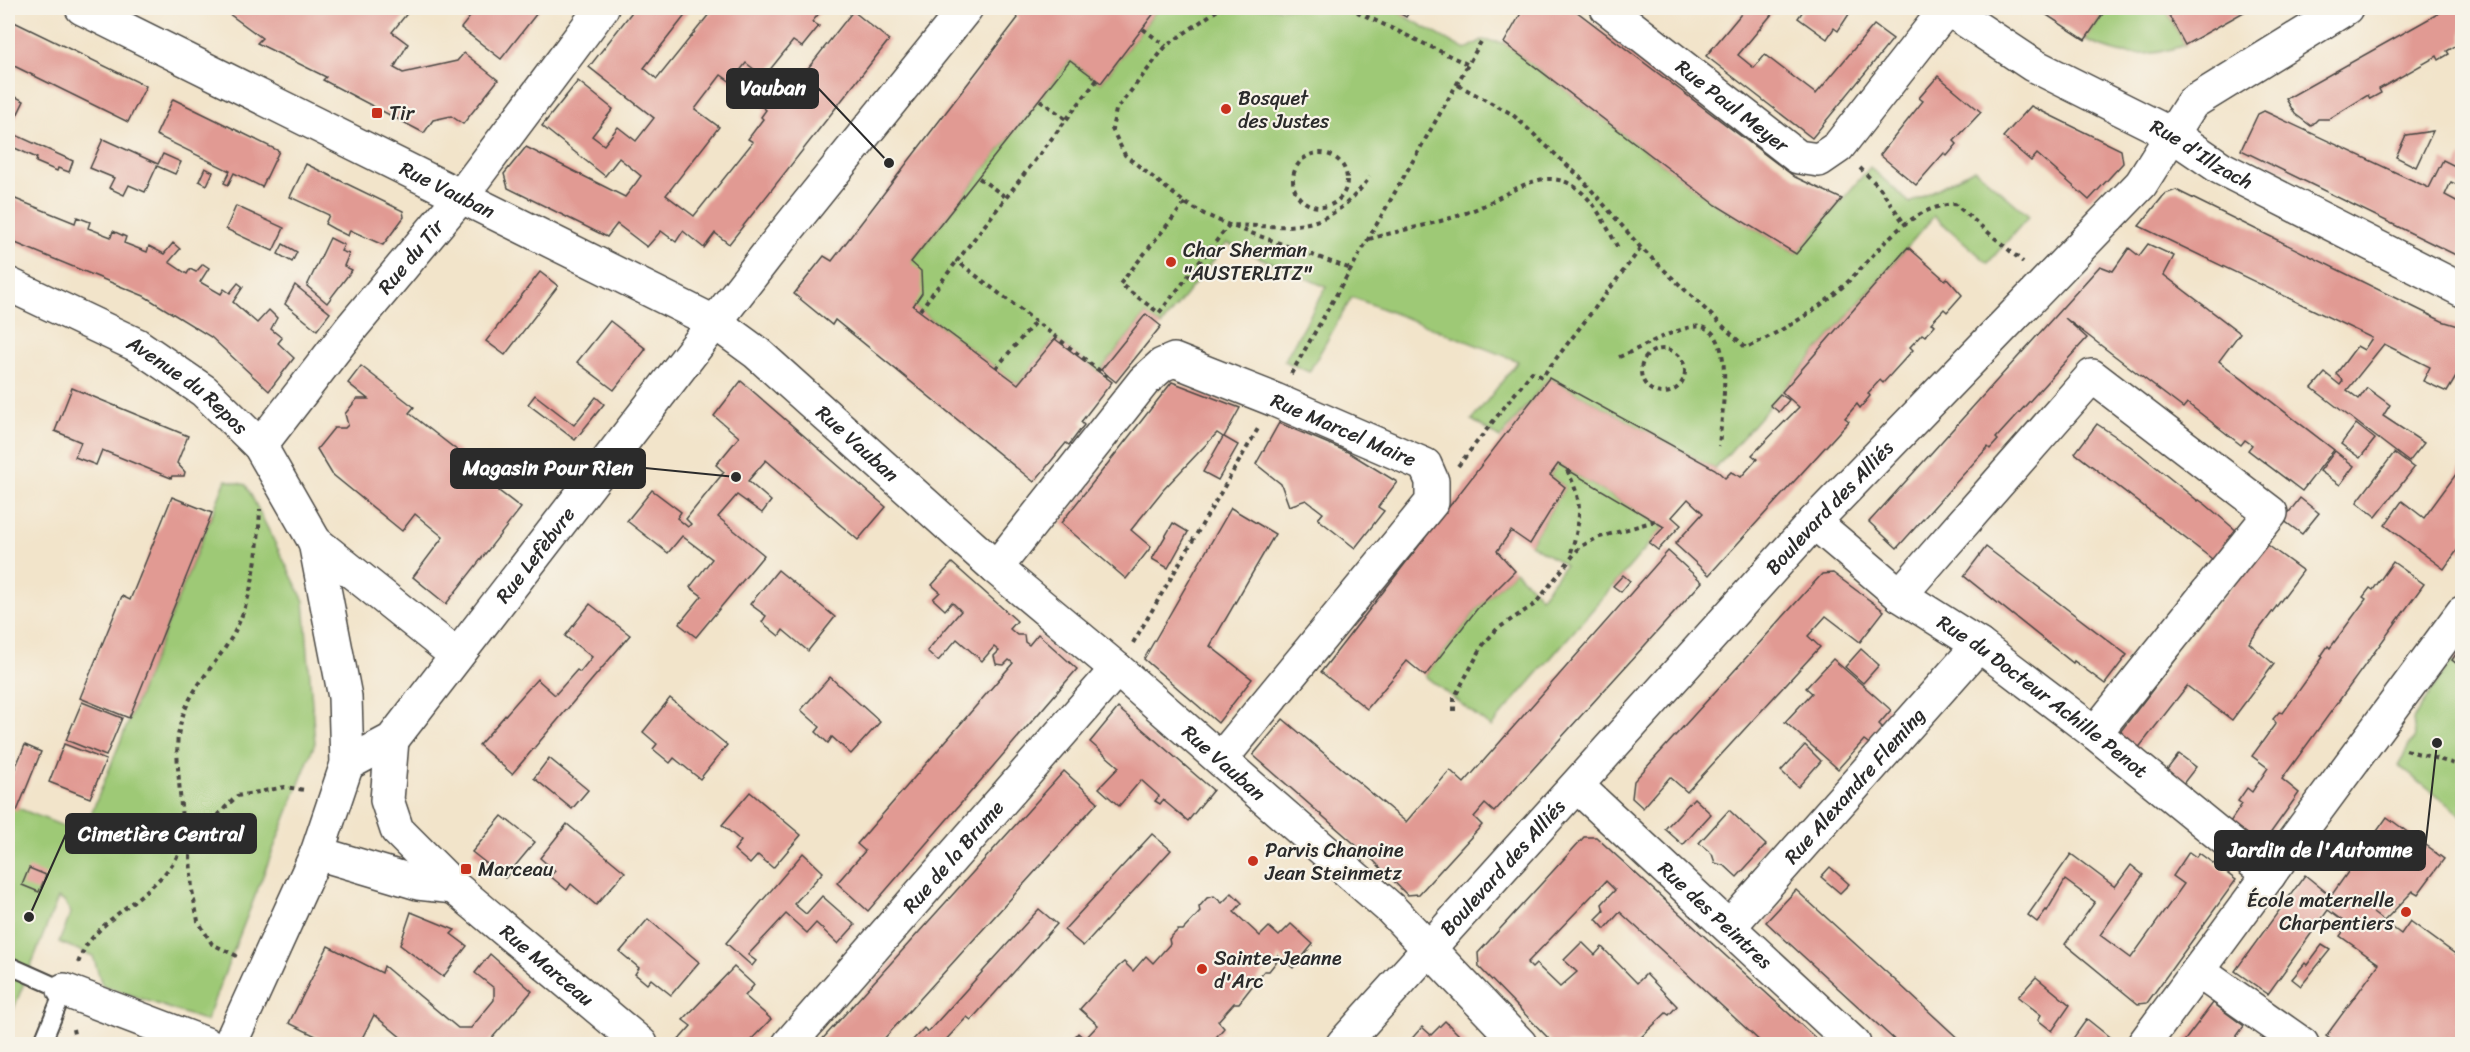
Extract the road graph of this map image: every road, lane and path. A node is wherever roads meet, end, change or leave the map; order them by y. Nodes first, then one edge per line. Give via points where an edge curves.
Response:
1 (82, 8) edge
2 (602, 8) edge
3 (966, 8) edge
4 (1226, 8) edge
5 (1349, 8) edge
6 (1607, 8) edge
7 (1947, 8) edge
8 (2346, 8) edge
9 (1143, 29) dead end
10 (1482, 40) dead end
11 (1166, 46) junction
12 (1469, 65) junction
13 (1097, 80) dead end
14 (1458, 85) junction
15 (1040, 100) dead end
16 (1067, 120) junction
17 (2171, 134) junction
18 (1838, 147) junction
19 (1370, 177) dead end
20 (979, 178) dead end
21 (1589, 188) junction
22 (1583, 194) junction
23 (462, 195) junction
24 (1007, 198) junction
25 (1185, 203) junction
26 (1329, 206) junction
27 (1333, 215) junction
28 (1904, 223) junction
29 (1229, 225) junction
30 (1369, 239) junction
31 (1641, 248) junction
32 (1619, 250) dead end
33 (957, 261) junction
34 (2026, 265) dead end
35 (1351, 269) junction
36 (8, 285) edge
37 (2463, 290) edge
38 (920, 310) dead end
39 (1035, 322) junction
40 (716, 323) junction
41 (1722, 327) junction
42 (1715, 333) junction
43 (1652, 343) junction
44 (1654, 350) junction
45 (1619, 357) dead end
46 (996, 368) dead end
47 (1132, 396) junction
48 (1275, 400) junction
49 (260, 446) junction
50 (1719, 446) dead end
51 (1567, 470) dead end
52 (1432, 481) junction
53 (260, 502) dead end
54 (1655, 521) dead end
55 (1814, 522) junction
56 (315, 542) junction
57 (1569, 560) junction
58 (996, 568) junction
59 (1900, 595) junction
60 (2463, 613) edge
61 (1979, 645) junction
62 (456, 655) junction
63 (1117, 669) junction
64 (1454, 711) dead end
65 (2095, 733) junction
66 (392, 740) junction
67 (2406, 750) dead end
68 (1221, 759) junction
69 (347, 764) junction
70 (2463, 766) edge
71 (1577, 786) junction
72 (338, 796) junction
73 (181, 840) junction
74 (193, 845) junction
75 (317, 853) junction
76 (2269, 875) junction
77 (454, 887) junction
78 (1729, 927) junction
79 (1430, 951) junction
80 (8, 965) edge
81 (265, 968) junction
82 (2198, 970) junction
83 (64, 990) junction
84 (42, 1044) edge
85 (206, 1044) edge
86 (230, 1044) edge
87 (641, 1044) edge
88 (789, 1044) edge
89 (1343, 1044) edge
90 (1520, 1044) edge
91 (1854, 1044) edge
92 (2144, 1044) edge
93 (2302, 1044) edge

1 - 23 street, Rue Vauban
2 - 23 street, Rue du Tir
3 - 40 street, Rue Lefèbvre
4 - 11 path
5 - 12 path
6 - 18 street, Rue Paul Meyer via 1798,157 1819,160
7 - 17 street, Rue d'Illzach via 2033,65
7 - 18 street, Rue Paul Meyer
8 - 17 street, Boulevard des Alliés via 2192,103
9 - 11 path
10 - 12 path
11 - 25 path via 1116,110 1112,129 1125,155
12 - 14 path
13 - 16 path
14 - 21 path via 1512,114
14 - 30 path
15 - 16 path
16 - 24 path
17 - 37 street, Rue d'Illzach via 2221,168
17 - 55 street, Boulevard des Alliés via 2141,184
18 - 28 path via 1880,188
19 - 27 path via 1353,199
20 - 24 path
21 - 22 path
21 - 31 path
22 - 30 path via 1561,181 1539,180 1475,211
22 - 32 path via 1599,212
23 - 40 street, Rue Vauban
23 - 49 street, Rue du Tir
24 - 33 path
25 - 29 path
25 - 29 path via 1120,284 1159,313
26 - 26 path via 1303,202 1294,187 1295,168 1317,152 1335,156 1346,170 1343,196
26 - 27 path
27 - 29 path via 1291,228
28 - 34 path via 1931,209 1955,204
28 - 41 path via 1839,290 1787,329 1746,348
29 - 35 path
30 - 35 path
31 - 41 path
31 - 52 path via 1542,377 1532,372 1456,469
33 - 38 path
33 - 39 path
35 - 48 path
36 - 49 street, Avenue du Repos via 137,345 204,391
39 - 46 path
39 - 47 path
40 - 58 street, Rue Vauban via 757,353
40 - 62 street, Rue Lefèbvre
41 - 42 path
42 - 43 path via 1689,327
42 - 50 path via 1724,357
43 - 44 path
43 - 45 path
44 - 44 path via 1644,359 1641,373 1647,386 1667,393 1684,379 1684,364 1676,352
47 - 48 street, Rue Marcel Maire via 1153,371 1174,360
47 - 58 street, Rue Marcel Maire
48 - 52 street, Rue Marcel Maire via 1425,465
48 - 63 path
49 - 56 street, Avenue du Repos
51 - 57 path via 1580,511
52 - 68 street, Rue Marcel Maire via 1432,502
53 - 73 path via 250,594 233,634 192,692 178,735
54 - 57 path via 1597,538 1580,547
55 - 59 street, Rue du Docteur Achille Penot
55 - 71 street, Boulevard des Alliés
56 - 62 street, Avenue du Repos
56 - 69 street, Avenue du Repos via 345,697
57 - 64 path via 1535,604 1497,629 1483,645 1454,699
58 - 63 street, Rue Vauban
59 - 61 street, Rue du Docteur Achille Penot
59 - 65 street via 2092,376 2271,513
60 - 76 street
61 - 65 street, Rue du Docteur Achille Penot
61 - 78 street, Rue Alexandre Fleming
62 - 66 street, Rue Lefèbvre
63 - 68 street, Rue Vauban
63 - 88 street, Rue de la Brume
65 - 76 street, Rue du Docteur Achille Penot
66 - 69 street, Rue Lefèbvre
66 - 77 street, Rue Marceau via 387,800 397,830
67 - 70 path
68 - 79 street, Rue Vauban via 1391,909
69 - 72 street
71 - 78 street, Rue des Peintres
71 - 79 street, Boulevard des Alliés
72 - 74 path via 285,787 237,796 196,836
72 - 75 street
73 - 74 path
73 - 83 path via 180,852 161,877 88,942
74 - 81 path via 192,890 198,921 212,944
75 - 77 street via 418,883
75 - 81 street
76 - 82 street
77 - 87 street, Rue Marceau
78 - 91 street, Rue des Peintres
79 - 89 street, Boulevard des Alliés
79 - 90 street, Rue Vauban
80 - 83 lane
81 - 86 street
82 - 92 street
82 - 93 street
83 - 84 lane
83 - 85 street

